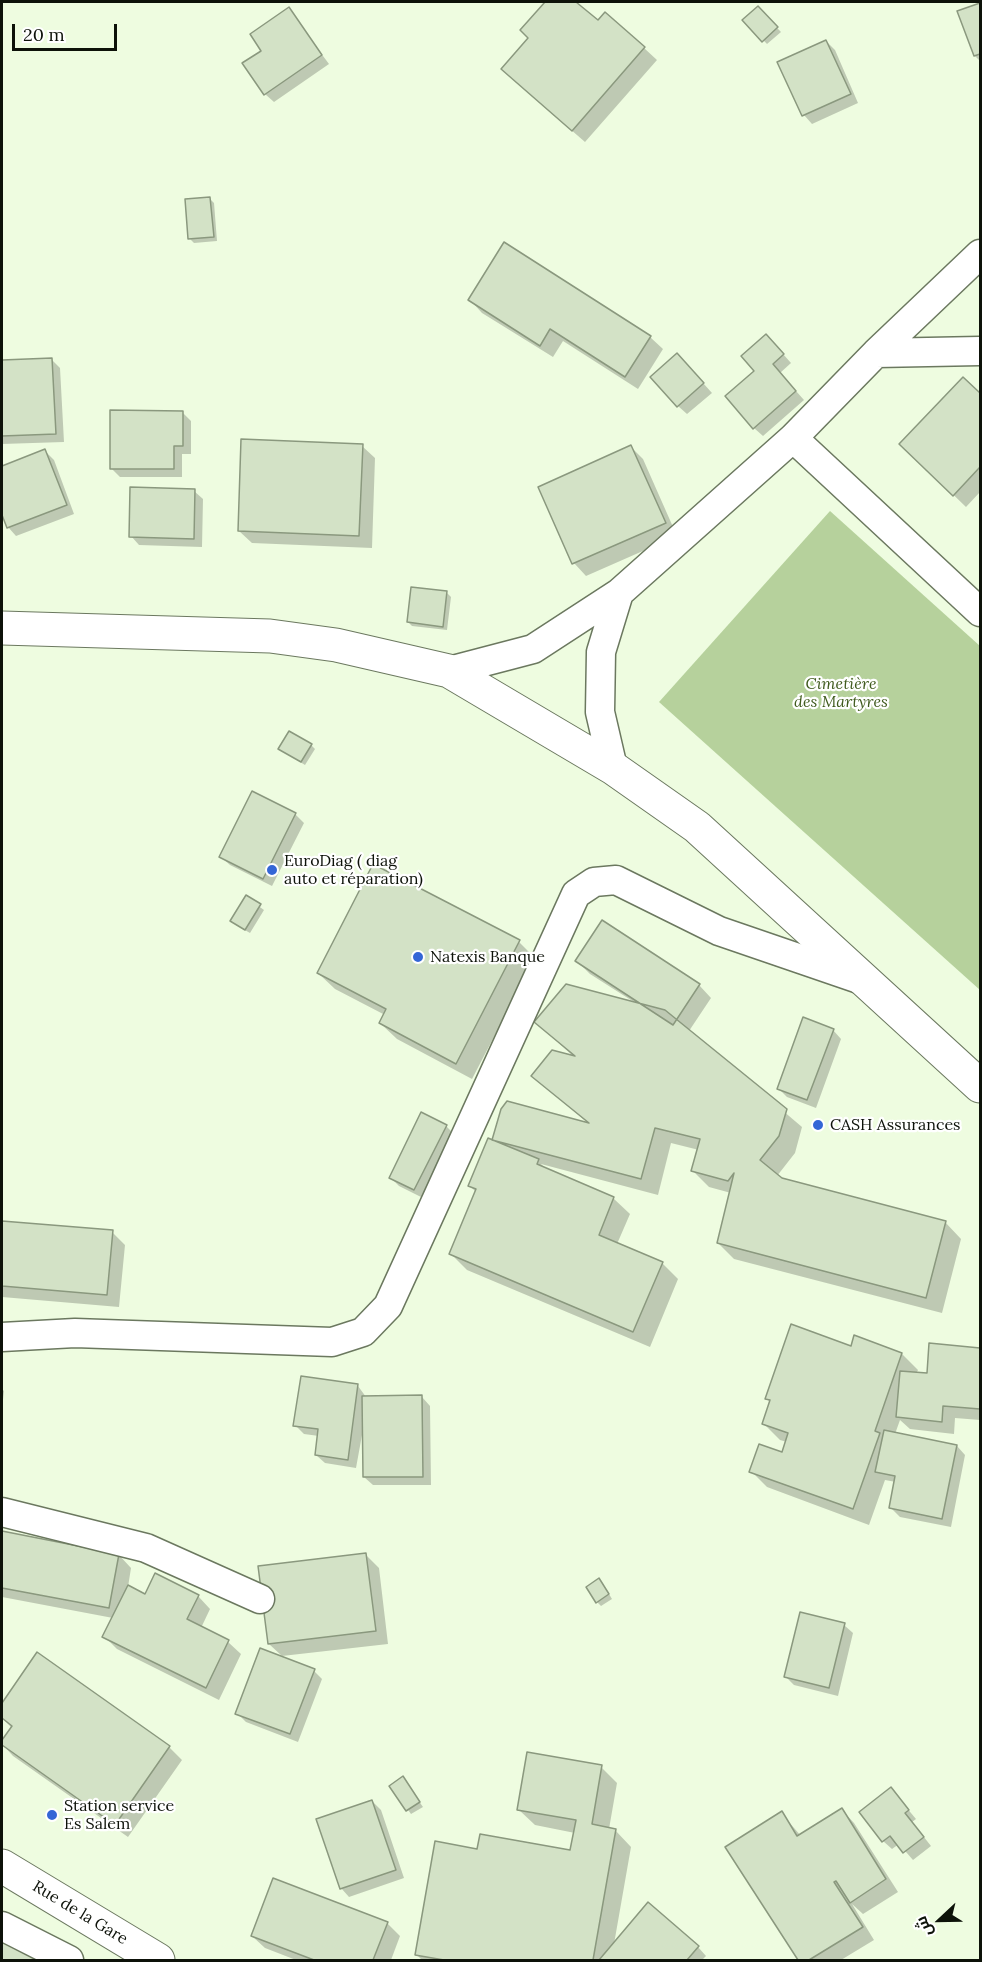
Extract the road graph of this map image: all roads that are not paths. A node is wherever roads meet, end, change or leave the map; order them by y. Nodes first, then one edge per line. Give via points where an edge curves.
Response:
1 (981, 254) edge
2 (981, 351) edge
3 (876, 353) junction
4 (793, 438) junction
5 (619, 593) junction
6 (981, 612) edge
7 (2, 628) edge
8 (449, 671) junction
9 (613, 768) junction
10 (867, 982) junction
11 (981, 1086) edge
12 (2, 1337) edge
13 (2, 1512) edge
14 (260, 1599) dead end
15 (2, 1866) edge
16 (2, 1926) edge
17 (69, 1960) edge
18 (154, 1960) edge

1 - 3 street
2 - 3 street
3 - 4 street
4 - 5 street
4 - 6 street
5 - 8 street via 534,649
5 - 9 street via 601,652 600,712
7 - 8 main road via 270,636 336,645
8 - 9 main road
9 - 10 main road via 697,827
10 - 11 main road
10 - 12 street via 719,931 616,880 594,882 576,894 388,1306 363,1332 332,1342 75,1333
13 - 14 street via 146,1548
15 - 18 main road, Rue de la Gare
16 - 17 street

